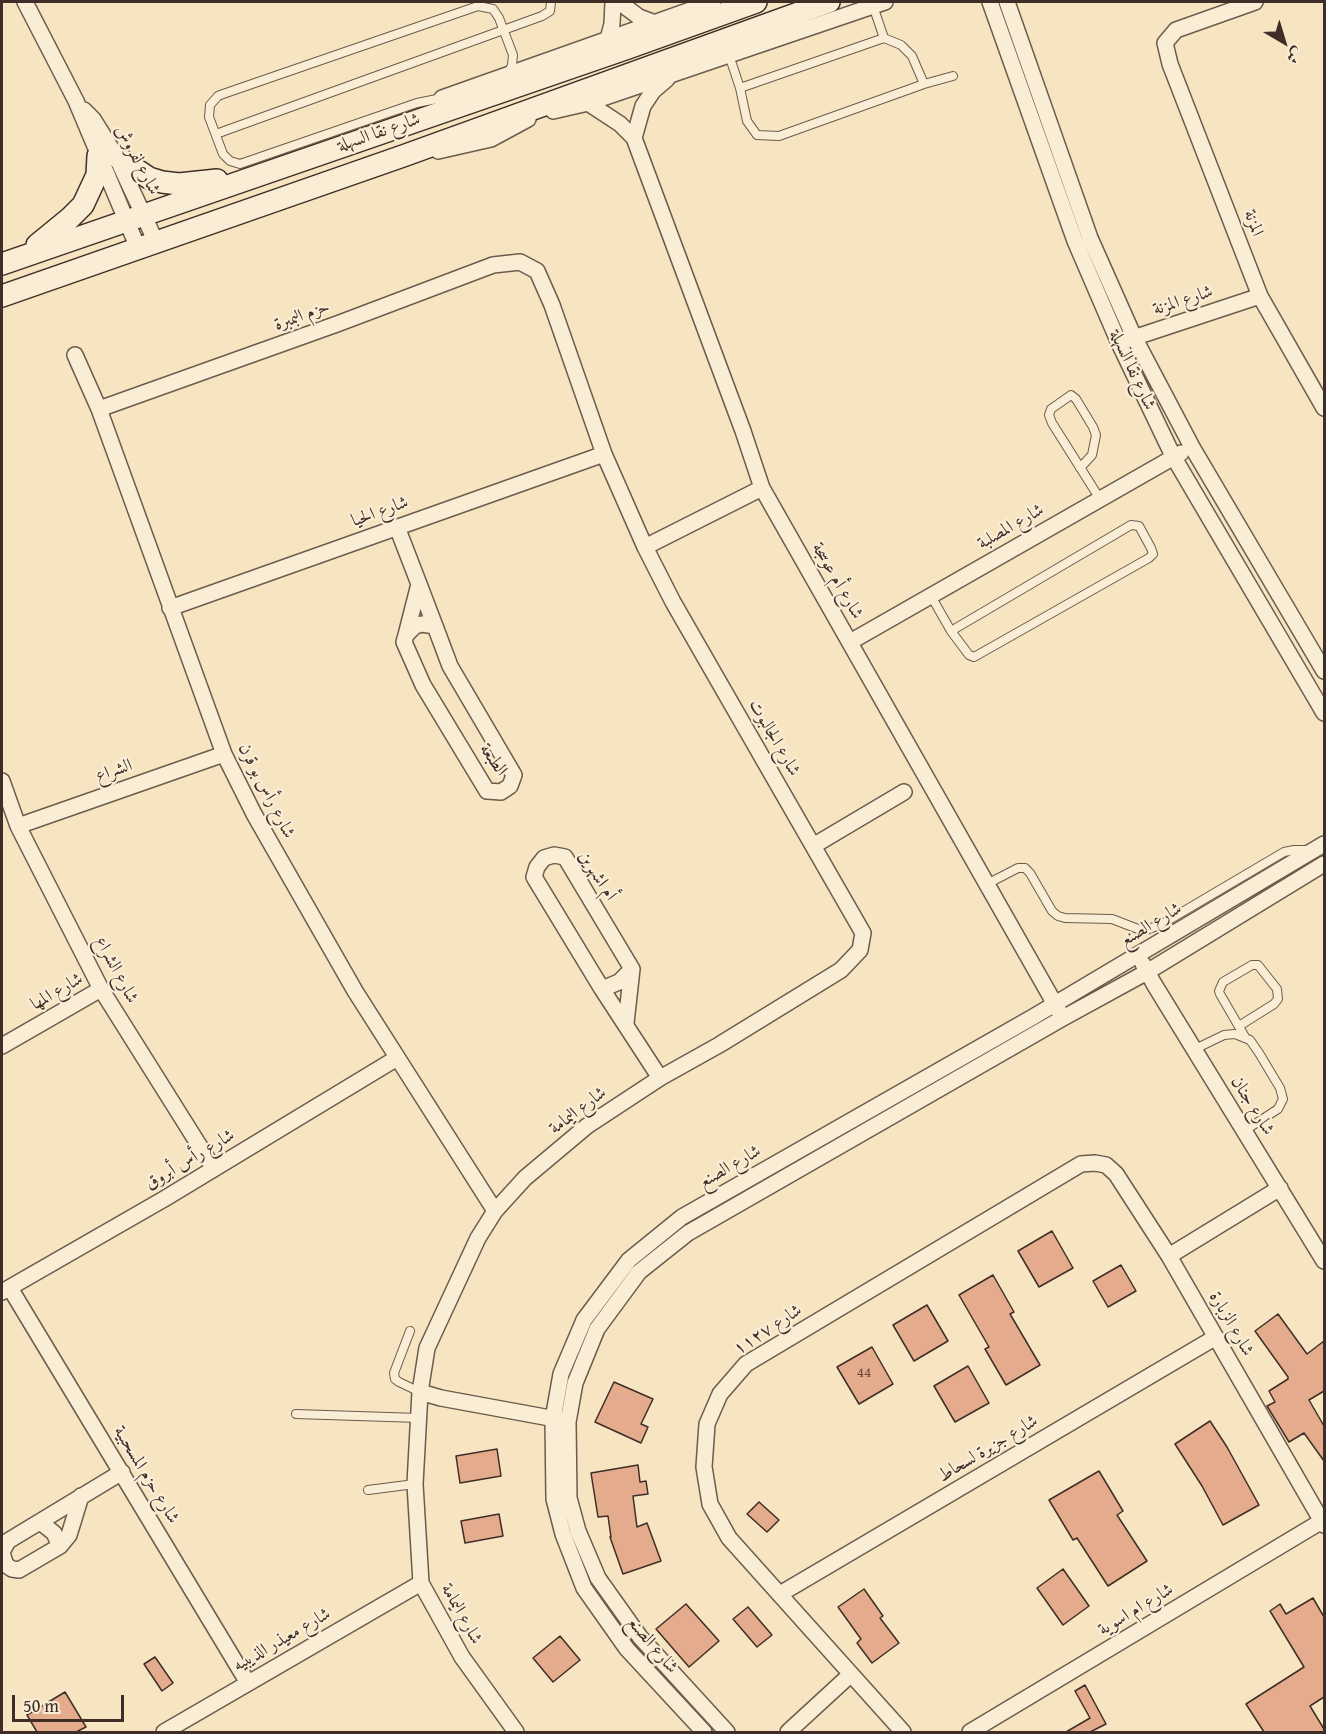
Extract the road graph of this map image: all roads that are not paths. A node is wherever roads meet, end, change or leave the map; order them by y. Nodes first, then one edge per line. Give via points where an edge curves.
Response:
1 (25, 2) edge
2 (551, 2) edge
3 (613, 2) edge
4 (619, 2) edge
5 (713, 2) edge
6 (756, 2) edge
7 (829, 2) edge
8 (990, 2) edge
9 (1007, 2) edge
10 (1255, 2) edge
11 (879, 4) edge
12 (655, 23) junction
13 (504, 30) junction
14 (884, 38) junction
15 (608, 39) junction
16 (729, 55) junction
17 (507, 75) junction
18 (672, 75) junction
19 (953, 76) dead end
20 (924, 84) junction
21 (740, 88) junction
22 (442, 98) junction
23 (588, 103) junction
24 (424, 118) junction
25 (216, 134) junction
26 (634, 138) junction
27 (107, 156) junction
28 (403, 156) junction
29 (247, 178) junction
30 (135, 217) junction
31 (147, 245) junction
32 (10, 260) edge
33 (520, 262) joint
34 (2, 296) edge
35 (1260, 296) junction
36 (1134, 337) junction
37 (1119, 343) junction
38 (75, 355) dead end
39 (1324, 408) edge
40 (99, 409) junction
41 (1192, 447) junction
42 (604, 454) junction
43 (1173, 456) junction
44 (1080, 468) junction
45 (762, 488) junction
46 (1100, 500) junction
47 (397, 527) junction
48 (645, 547) junction
49 (419, 584) junction
50 (931, 596) junction
51 (170, 608) junction
52 (435, 626) junction
53 (951, 631) junction
54 (406, 635) junction
55 (850, 642) junction
56 (1324, 671) edge
57 (1324, 713) edge
58 (224, 754) junction
59 (2, 781) edge
60 (904, 792) dead end
61 (18, 826) junction
62 (813, 846) junction
63 (1320, 847) edge
64 (1324, 864) edge
65 (987, 884) junction
66 (860, 950) joint
67 (1139, 956) junction
68 (632, 969) junction
69 (1147, 972) junction
70 (602, 988) junction
71 (101, 989) junction
72 (1059, 1011) junction
73 (626, 1023) junction
74 (1239, 1026) junction
75 (1245, 1037) junction
76 (2, 1046) edge
77 (1195, 1049) junction
78 (397, 1058) junction
79 (660, 1078) junction
80 (1244, 1131) junction
81 (214, 1169) junction
82 (1280, 1188) junction
83 (495, 1211) junction
84 (1169, 1256) junction
85 (1324, 1261) edge
86 (6, 1290) edge
87 (410, 1331) dead end
88 (1216, 1338) junction
89 (420, 1392) junction
90 (296, 1414) dead end
91 (419, 1418) junction
92 (560, 1420) junction
93 (122, 1472) junction
94 (415, 1484) junction
95 (368, 1490) dead end
96 (81, 1496) junction
97 (38, 1523) junction
98 (1323, 1523) edge
99 (60, 1546) junction
100 (2, 1553) edge
101 (421, 1583) junction
102 (780, 1594) junction
103 (850, 1675) junction
104 (248, 1683) junction
105 (164, 1732) edge
106 (516, 1732) edge
107 (704, 1732) edge
108 (727, 1732) edge
109 (788, 1732) edge
110 (903, 1732) edge
111 (970, 1732) edge

1 - 27 street, شارع لفروش via 76,101 93,119
2 - 13 lane via 547,14
3 - 15 street
4 - 12 street
5 - 12 street
6 - 24 main road, شارع نقا السهلة
7 - 28 main road, شارع نقا السهلة
8 - 37 street, شارع نقا السهلة via 1075,241
9 - 36 street, شارع نقا السهلة via 1090,238
10 - 35 street, المزنة via 1176,30 1165,43
11 - 14 lane
11 - 16 street, شارع نقا السهلة
12 - 15 street
13 - 17 lane via 513,55
13 - 25 lane
13 - 25 lane via 493,9 478,6 223,94 214,100 209,111
14 - 20 lane via 901,45 912,56
14 - 21 lane
15 - 17 street
16 - 18 street, شارع نقا السهلة
16 - 21 lane
17 - 22 street
18 - 23 street, شارع نقا السهلة
18 - 26 street via 653,91
19 - 20 lane
20 - 21 lane via 779,136 758,135 747,121
22 - 24 main road
22 - 25 lane via 417,103 245,163 226,158
23 - 26 street, شارع أم عوسجة
23 - 28 street, شارع نقا السهلة via 545,113 474,144
24 - 29 main road, شارع نقا السهلة
26 - 45 street, شارع أم عوسجة
27 - 29 main road via 162,182
27 - 30 street, شارع لفروش
27 - 32 main road via 83,205
28 - 31 main road, شارع نقا السهلة
29 - 30 main road, شارع نقا السهلة
30 - 31 street, شارع لفروش
30 - 32 main road, شارع نقا السهلة
31 - 34 main road, شارع نقا السهلة
33 - 40 street, حزم البمبرة via 493,265
33 - 42 street, شارع الجالبوت via 537,272 552,305
35 - 36 street, شارع المزنة
35 - 39 street, المزنة
36 - 37 street, شارع المزنة
36 - 41 street, شارع نقا السهلة
37 - 43 street, شارع نقا السهلة
38 - 40 street, شارع رأس بو قرن
40 - 51 street, شارع رأس بو قرن
41 - 43 street, شارع المصلبة
41 - 56 street, شارع نقا السهلة
42 - 47 street, شارع الحيا
42 - 48 street, شارع الجالبوت
43 - 46 street, شارع المصلبة
43 - 57 street, شارع نقا السهلة
44 - 44 lane via 1092,455 1096,435 1071,395 1049,415
44 - 46 lane
45 - 48 street
45 - 55 street, شارع أم عوسجة
46 - 50 street, شارع المصلبة
47 - 49 street, الطبعة
47 - 51 street, شارع الحيا
48 - 62 street, شارع الجالبوت
49 - 52 street, الطبعة
49 - 54 street, الطبعة
50 - 53 lane
50 - 55 street, شارع المصلبة
51 - 58 street, شارع رأس بو قرن
52 - 54 street via 415,626
52 - 54 street, الطبعة via 450,666 514,775 510,786 501,792 487,791 423,685 404,642
53 - 53 lane via 969,655 979,656 1149,558 1153,554 1151,548 1139,526 1131,525
55 - 65 street, شارع أم عوسجة
58 - 61 street, الشراع
58 - 78 street, شارع رأس بو قرن via 254,814
59 - 61 street, شارع الشراع
60 - 62 street
61 - 71 street, شارع الشراع
62 - 66 street, شارع الجالبوت via 863,933
63 - 65 lane via 1284,852 1154,928 1138,929 1112,919 1058,916 1025,868
63 - 67 street, شارع الصنع
64 - 69 street, شارع الصنع
65 - 72 street, شارع أم عوسجة
66 - 79 street, شارع اليمامة via 841,970
67 - 69 street, شارع جنان
67 - 72 street, شارع الصنع
68 - 70 street via 619,982
68 - 70 street, أم اشهرين via 565,857 544,858 534,877
68 - 73 street
69 - 72 street, شارع الصنع
69 - 77 street, شارع جنان
70 - 73 street, أم اشهرين
71 - 76 street, شارع المها
71 - 81 street, شارع الشراع
72 - 92 street, شارع الصنع via 682,1217 629,1260 584,1320 561,1374
73 - 79 street, أم اشهرين
74 - 74 lane via 1220,994 1220,987 1255,964 1261,966 1279,996
74 - 75 lane
75 - 77 lane via 1224,1035
75 - 80 lane via 1259,1053 1283,1099 1278,1109
77 - 80 street, شارع جنان
78 - 81 street, شارع رأس أبروق
78 - 83 street, شارع رأس بو قرن
79 - 83 street, شارع اليمامة via 587,1126 525,1178
80 - 82 street, شارع جنان
81 - 86 street, شارع رأس أبروق
82 - 84 street
82 - 85 street, شارع جنان
83 - 89 street, شارع اليمامة via 477,1238 427,1348
84 - 88 street, شارع الزبارة
84 - 102 street, شارع ١١٢٧ via 1116,1174 1106,1165 1081,1164 746,1364 720,1394 707,1424 704,1467 710,1504 729,1538
86 - 93 street, شارع حزم المسحبية
87 - 89 lane via 394,1373 395,1378
88 - 98 street, شارع الزبارة
88 - 102 street, شارع جزيرة لسحاط
89 - 91 street, شارع اليمامة
89 - 92 street
90 - 91 lane
91 - 94 street, شارع اليمامة
92 - 107 street, شارع الصنع via 554,1499 584,1588 627,1649
92 - 108 street, شارع الصنع via 570,1498 578,1531 598,1578 640,1637
93 - 96 street
93 - 104 street, شارع حزم المسحبية
94 - 95 lane
94 - 101 street, شارع اليمامة
96 - 97 street
96 - 99 street via 69,1535
97 - 99 street via 54,1533
97 - 100 street via 9,1541
98 - 111 street, شارع ام اسوية
99 - 100 street via 19,1570 6,1565
101 - 104 street, شارع معيذر الذيبيه
101 - 106 street, شارع اليمامة via 462,1657
102 - 103 street, شارع ١١٢٧
103 - 109 street
103 - 110 street, شارع ١١٢٧
104 - 105 street, شارع معيذر الذيبيه

